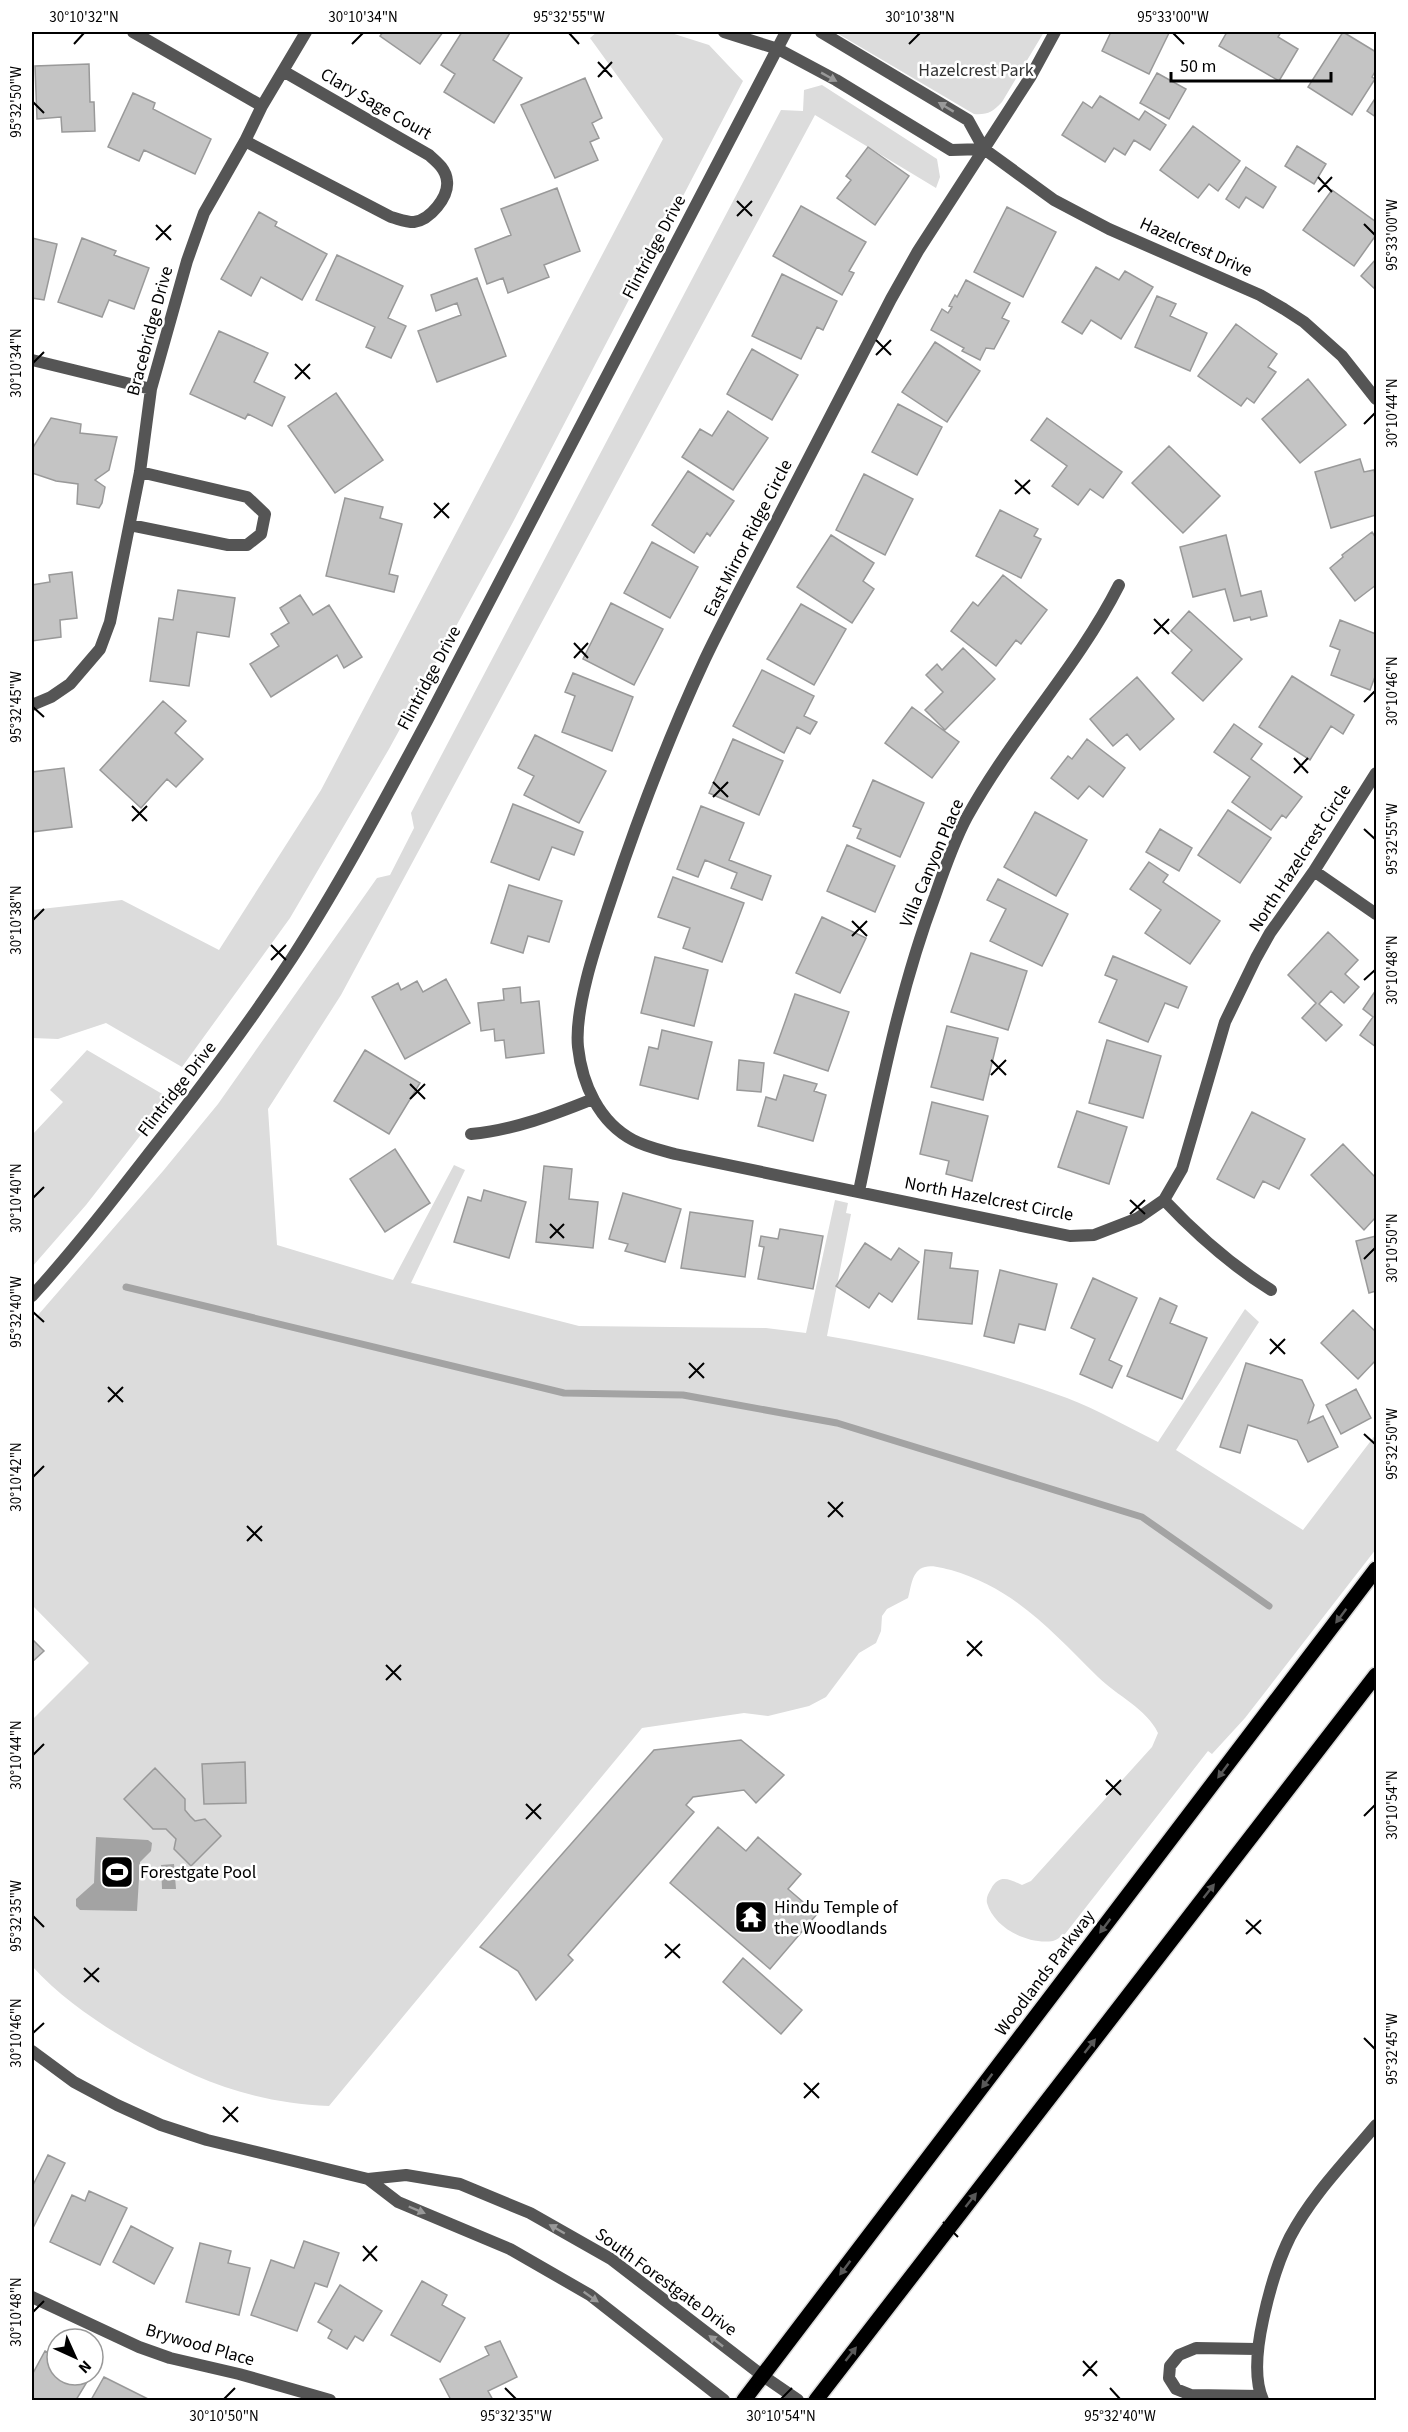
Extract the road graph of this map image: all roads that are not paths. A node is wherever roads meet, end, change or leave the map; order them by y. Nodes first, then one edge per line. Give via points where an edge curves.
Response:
1 (133, 32) edge
2 (306, 32) edge
3 (724, 32) edge
4 (786, 32) edge
5 (821, 32) edge
6 (1055, 32) edge
7 (778, 49) junction
8 (283, 71) junction
9 (262, 106) junction
10 (245, 141) junction
11 (984, 149) junction
12 (32, 360) edge
13 (151, 389) junction
14 (1377, 399) edge
15 (140, 472) junction
16 (130, 525) junction
17 (1119, 585) dead end
18 (32, 705) edge
19 (1377, 773) edge
20 (1314, 871) junction
21 (1377, 914) edge
22 (593, 1099) junction
23 (471, 1134) dead end
24 (859, 1191) junction
25 (1164, 1200) junction
26 (1271, 1290) dead end
27 (32, 1296) edge
28 (1377, 1569) edge
29 (1377, 1675) edge
30 (32, 2051) edge
31 (1377, 2125) edge
32 (368, 2179) junction
33 (32, 2297) edge
34 (1256, 2349) junction
35 (763, 2376) junction
36 (1262, 2398) edge
37 (330, 2400) edge
38 (724, 2400) edge
39 (744, 2400) edge
40 (798, 2400) edge
41 (816, 2400) edge

1 - 9 street
2 - 8 street, Bracebridge Drive
3 - 7 street
4 - 7 street, Flintridge Drive
11 -> 5 street, Hazelcrest Drive via 968,120
6 - 11 street, East Mirror Ridge Circle
7 -> 11 street via 951,150
7 - 27 street, Flintridge Drive via 427,721 294,956 192,1099
8 - 9 street, Bracebridge Drive
8 - 10 street, Clary Sage Court via 429,155 445,172 448,183 444,195 428,216 417,222 405,222
9 - 10 street, Bracebridge Drive
10 - 13 street, Bracebridge Drive via 204,213
11 - 14 street, Hazelcrest Drive via 1054,200 1284,309 1342,356
11 - 22 street, East Mirror Ridge Circle via 891,299 709,652 666,750 635,827 580,1007 578,1047
12 - 13 street
13 - 15 street, Bracebridge Drive
15 - 16 street, Bracebridge Drive
15 - 16 street via 247,497 266,514 261,534 247,545 228,545
16 - 18 street, Bracebridge Drive via 110,622 100,649 70,684
17 - 24 street, Villa Canyon Place via 1083,649 1007,753 967,818 919,938 904,989
19 - 20 street, North Hazelcrest Circle
20 - 21 street
20 - 25 street, North Hazelcrest Circle via 1270,933 1225,1022 1182,1169
22 - 23 street via 521,1125
22 - 24 street, North Hazelcrest Circle via 617,1128 655,1149
24 - 25 street, North Hazelcrest Circle via 1070,1236 1094,1235 1138,1218
25 - 26 street via 1222,1256
28 -> 35 main road, Woodlands Parkway
41 -> 29 main road
30 - 32 street, South Forestgate Drive via 74,2082 161,2125
31 - 34 street via 1324,2184 1290,2237 1277,2268
35 -> 32 street, South Forestgate Drive via 611,2259 530,2213 460,2184 406,2175
32 -> 38 street, South Forestgate Drive via 399,2202 510,2249 590,2295
33 - 37 street, Brywood Place via 170,2358
34 - 36 street
34 - 36 street via 1196,2348 1179,2355 1170,2366 1169,2378 1176,2390 1191,2395
35 - 39 main road, Woodlands Parkway
35 - 40 street, South Forestgate Drive

